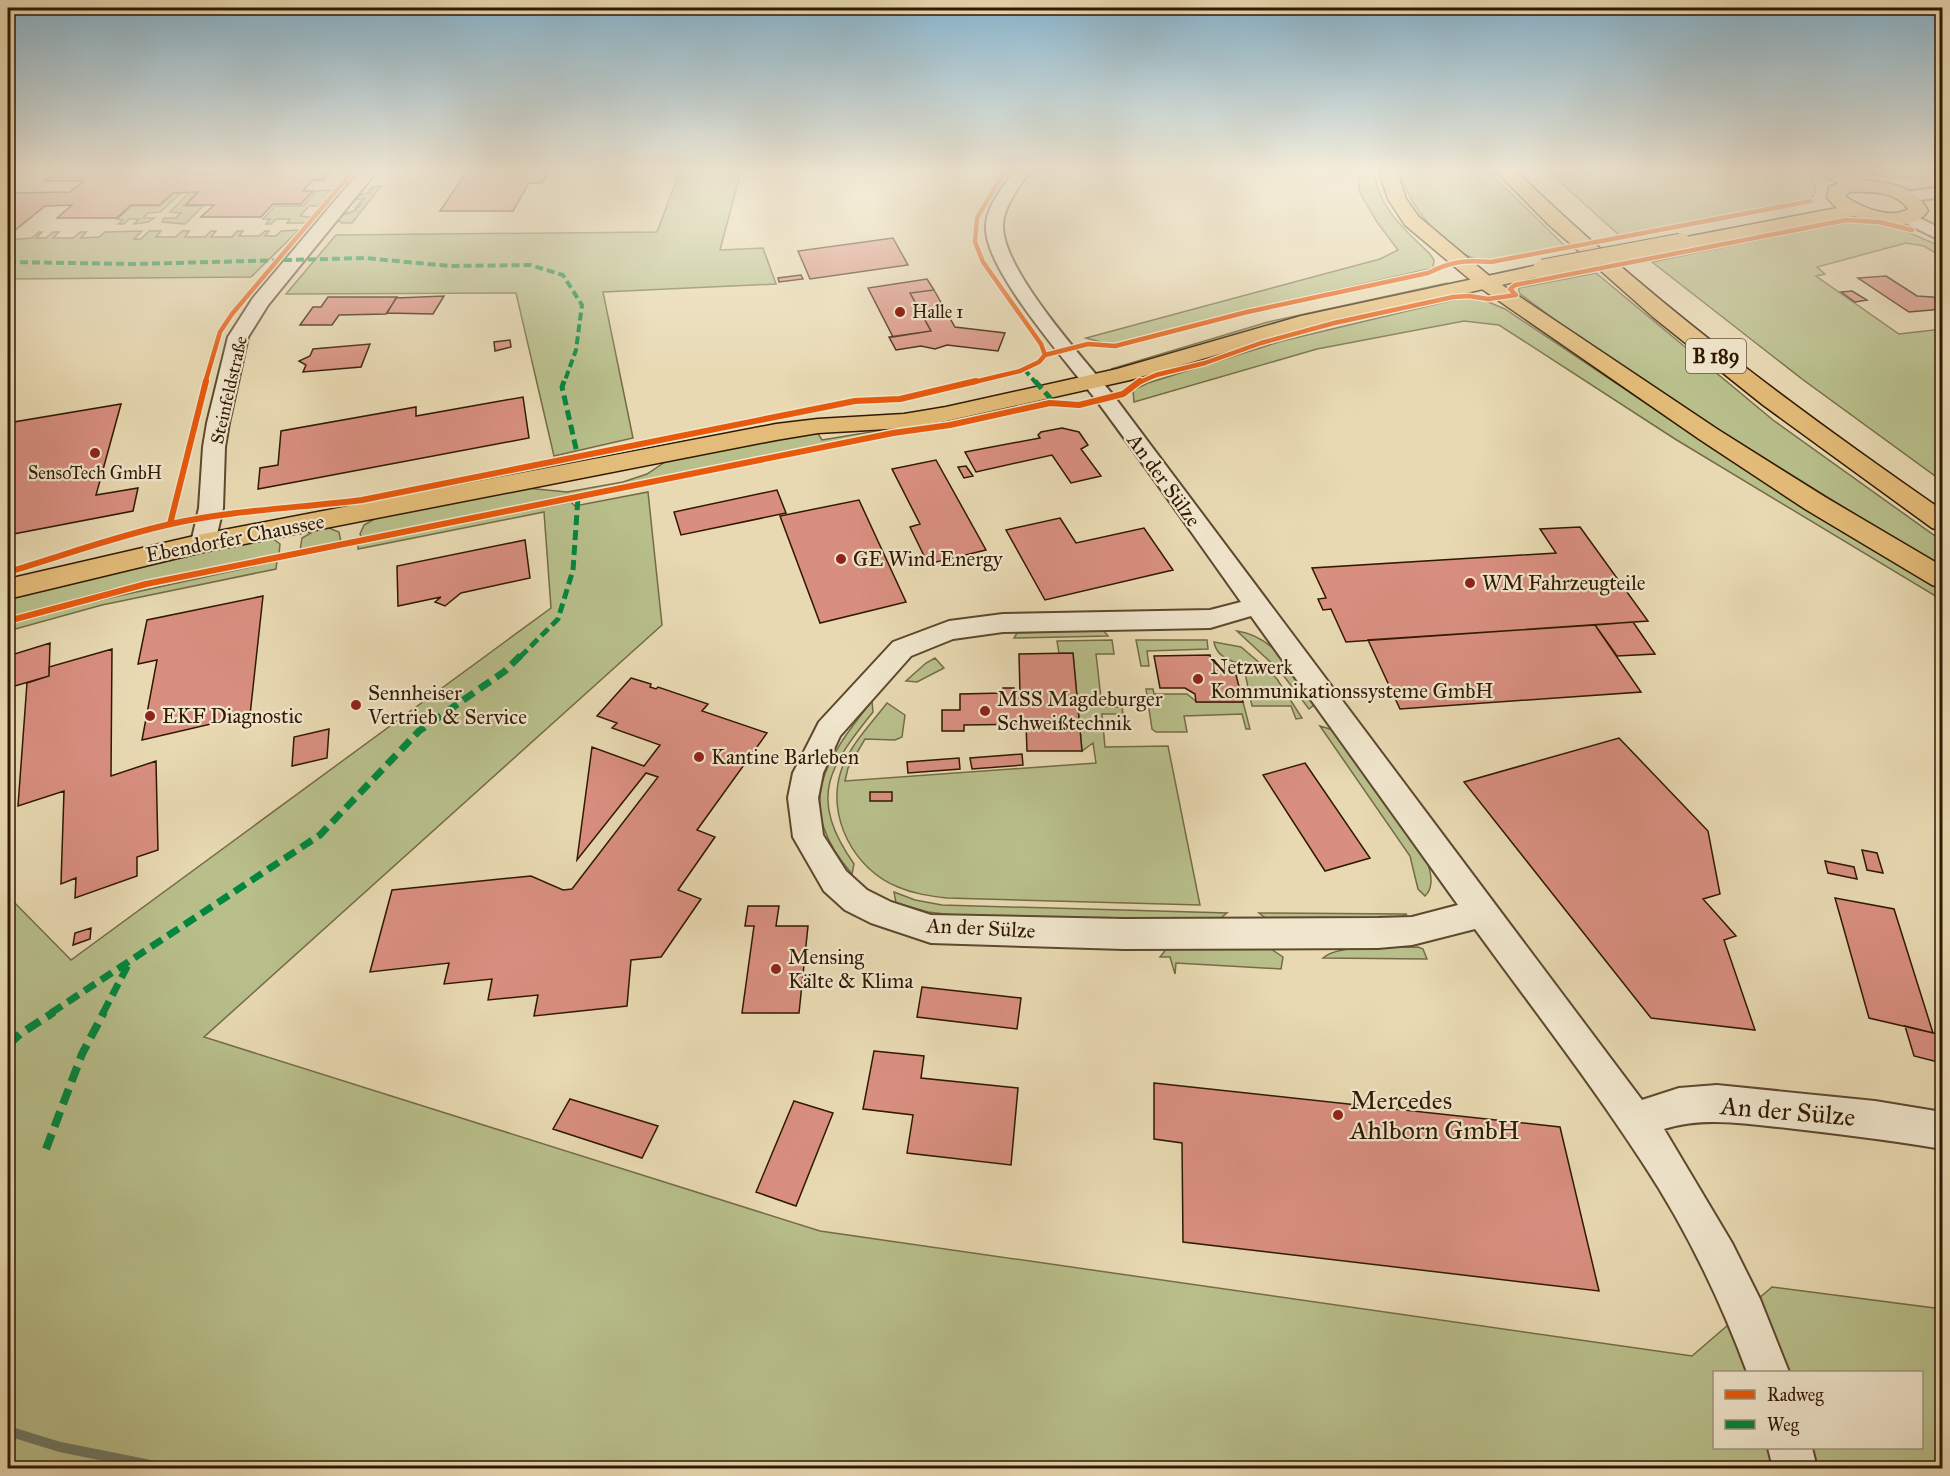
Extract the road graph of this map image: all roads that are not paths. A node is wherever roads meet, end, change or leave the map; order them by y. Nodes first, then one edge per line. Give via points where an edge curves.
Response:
1 (312, 240) edge
2 (994, 240) edge
3 (1434, 240) edge
4 (1577, 240) edge
5 (1603, 240) edge
6 (1671, 240) edge
7 (1479, 278) junction
8 (1694, 314) dead end
9 (1743, 352) dead end
10 (1085, 374) junction
11 (1942, 496) edge
12 (1942, 522) edge
13 (203, 543) junction
14 (1942, 578) edge
15 (8, 589) edge
16 (1256, 606) junction
17 (1483, 913) junction
18 (1635, 1121) junction
19 (1942, 1130) edge
20 (1768, 1371) edge
21 (1790, 1449) edge
22 (1795, 1468) edge

1 - 13 street, Steinfeldstraße via 260,302 238,337 218,423 211,508
2 - 10 street, An der Sülze via 1010,271
3 - 7 main road
4 - 12 main road, B 189 via 1786,409
5 - 8 main road, B 189
6 - 7 main road, Ebendorfer Chaussee, bridge
7 - 10 main road, Ebendorfer Chaussee via 1268,331 1174,362
7 - 14 main road via 1708,434
9 - 11 main road, B 189
10 - 13 main road, Ebendorfer Chaussee via 904,421 818,426
10 - 16 street, An der Sülze
13 - 15 main road, Ebendorfer Chaussee
16 - 17 street, An der Sülze
16 - 17 street, An der Sülze via 1210,619 983,624 949,630 911,645 896,655 822,741 808,773 803,798 808,837 835,881 856,900 882,913 931,928 1124,934 1405,933
17 - 18 street, An der Sülze
18 - 19 street, An der Sülze via 1679,1106 1717,1103
18 - 20 street, An der Sülze via 1686,1198 1728,1274
21 - 22 street

